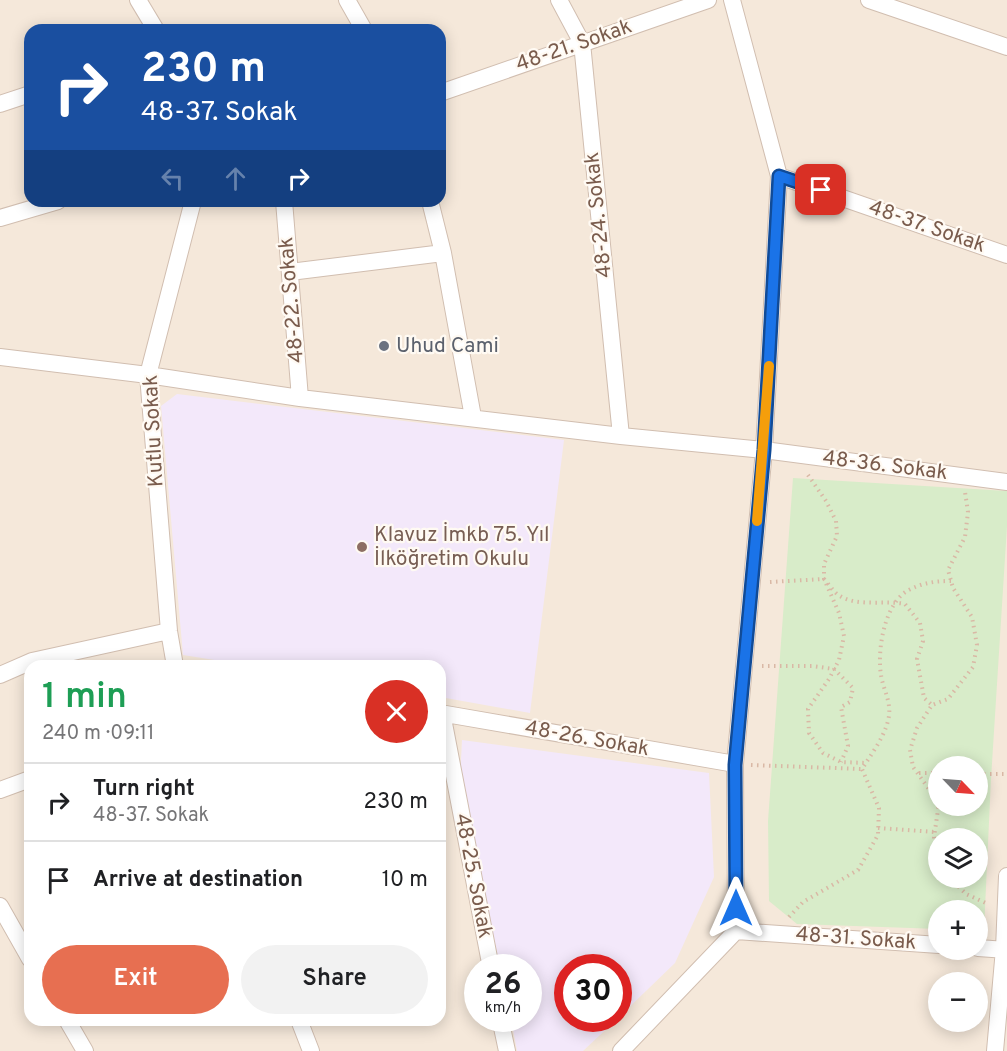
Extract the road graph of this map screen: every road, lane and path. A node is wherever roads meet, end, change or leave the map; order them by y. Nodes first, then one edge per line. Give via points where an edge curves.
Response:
1 (138, 0) edge
2 (347, 0) edge
3 (559, 0) edge
4 (708, 0) edge
5 (732, 0) edge
6 (869, 0) edge
7 (152, 24) edge
8 (361, 24) edge
9 (582, 44) junction
10 (1007, 47) edge
11 (446, 91) edge
12 (24, 96) edge
13 (0, 104) edge
14 (779, 176) junction
15 (38, 207) edge
16 (191, 207) edge
17 (285, 207) edge
18 (432, 207) edge
19 (0, 218) edge
20 (443, 253) junction
21 (1007, 255) edge
22 (290, 272) junction
23 (0, 357) edge
24 (148, 375) junction
25 (300, 398) junction
26 (473, 417) junction
27 (621, 436) junction
28 (764, 450) junction
29 (794, 454) junction
30 (1007, 482) edge
31 (965, 489) dead end
32 (824, 579) junction
33 (951, 581) junction
34 (751, 583) junction
35 (896, 602) junction
36 (168, 631) junction
37 (37, 660) edge
38 (177, 660) edge
39 (24, 664) edge
40 (744, 666) junction
41 (834, 669) junction
42 (0, 675) edge
43 (932, 705) junction
44 (446, 714) edge
45 (446, 738) edge
46 (841, 762) junction
47 (866, 763) junction
48 (735, 765) junction
49 (862, 769) junction
50 (918, 773) junction
51 (928, 773) edge
52 (988, 774) edge
53 (1007, 774) edge
54 (24, 781) edge
55 (0, 790) edge
56 (878, 828) junction
57 (935, 828) edge
58 (928, 831) edge
59 (1007, 876) edge
60 (960, 888) edge
61 (0, 906) edge
62 (991, 906) dead end
63 (736, 931) junction
64 (775, 934) junction
65 (24, 937) edge
66 (928, 944) edge
67 (988, 949) edge
68 (1005, 950) edge
69 (488, 954) edge
70 (70, 1026) edge
71 (301, 1026) edge
72 (503, 1032) edge
73 (85, 1051) edge
74 (311, 1051) edge
75 (507, 1051) edge
76 (621, 1051) edge
77 (995, 1051) edge

1 - 7 street
2 - 8 street
3 - 9 street, 48-24. Sokak
4 - 9 street, 48-21. Sokak
5 - 14 street
6 - 10 street
9 - 11 street, 48-21. Sokak
9 - 27 street, 48-24. Sokak
12 - 13 street
14 - 21 street, 48-37. Sokak
14 - 28 street
15 - 19 street
16 - 24 street, Kutlu Sokak
17 - 22 street, 48-22. Sokak
18 - 20 street
20 - 22 street
20 - 26 street
22 - 25 street, 48-22. Sokak
23 - 24 street, 48-36. Sokak
24 - 25 street, 48-36. Sokak
24 - 36 street, Kutlu Sokak
25 - 26 street, 48-36. Sokak
26 - 27 street, 48-36. Sokak
27 - 28 street, 48-36. Sokak
28 - 29 street, 48-36. Sokak
28 - 34 street
29 - 30 street, 48-36. Sokak
29 - 32 path via 836,521 837,536 824,564
31 - 33 path via 965,537 948,570
32 - 34 path
32 - 35 path via 840,596 867,604
32 - 41 path via 844,636
33 - 35 path via 933,581 906,592
33 - 43 path via 972,617 975,656 973,667 948,699
34 - 40 street
35 - 43 path via 905,604 920,623 920,680 924,698
35 - 47 path via 880,637 881,675 889,716
36 - 37 street
36 - 38 street, Kutlu Sokak
39 - 42 street
40 - 41 path
40 - 48 street
41 - 46 path via 853,688 850,702 841,707 848,746
41 - 46 path via 808,709 809,733 824,753
43 - 50 path via 917,728 910,750
44 - 48 street, 48-26. Sokak
45 - 69 street, 48-25. Sokak
46 - 47 path
47 - 49 path
48 - 49 path
48 - 63 street
49 - 56 path via 879,808
50 - 51 path
50 - 57 path via 939,803
52 - 53 path
54 - 55 street
56 - 58 path
56 - 64 path via 878,835 858,870 802,902
59 - 68 street
60 - 62 path
61 - 65 street
63 - 64 street, 48-31. Sokak
63 - 76 street
64 - 66 street, 48-31. Sokak
67 - 68 street
68 - 77 street
70 - 73 street
71 - 74 street
72 - 75 street

